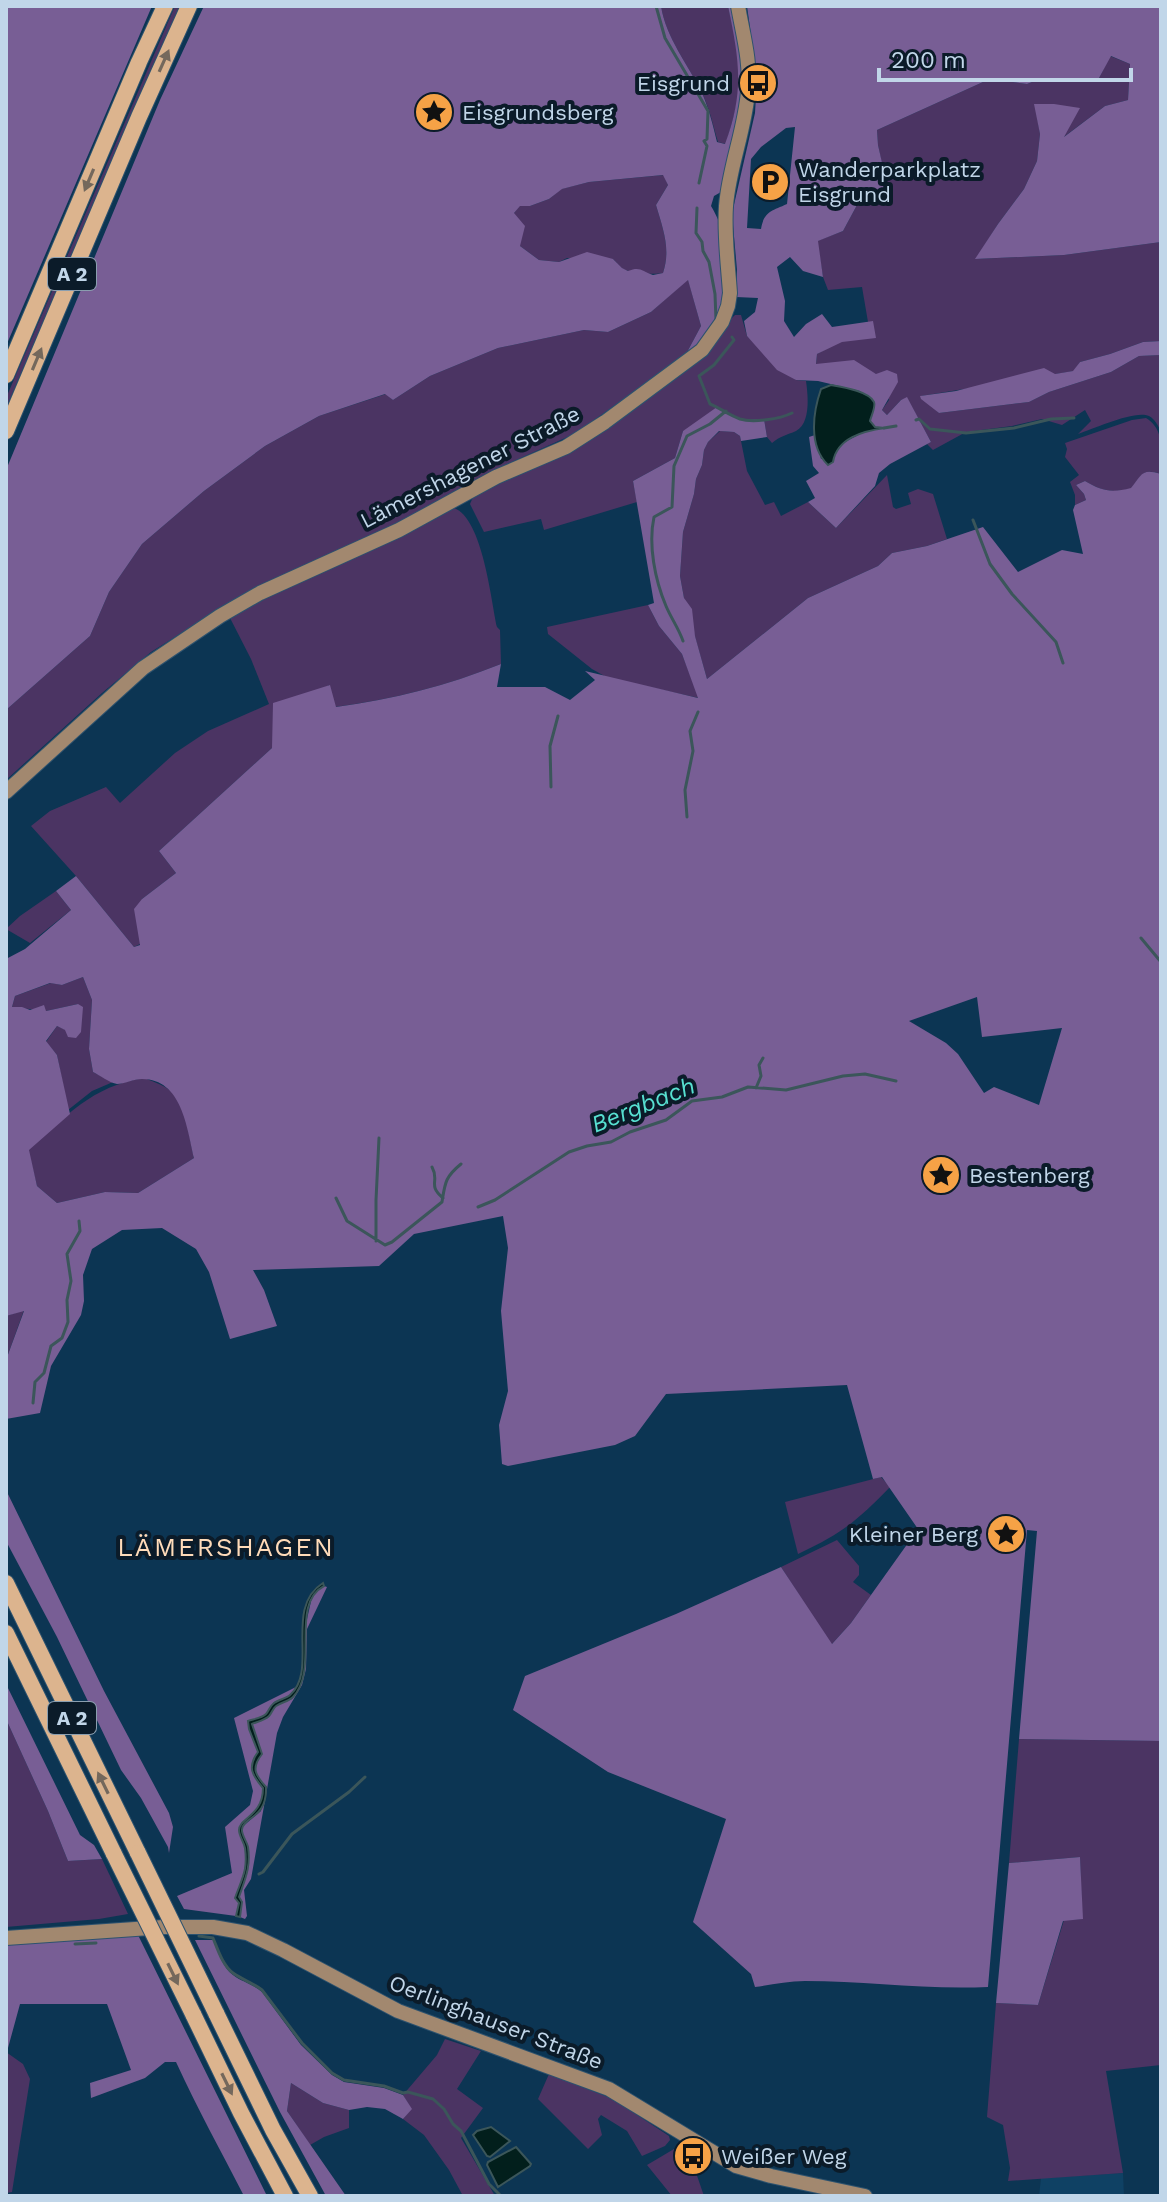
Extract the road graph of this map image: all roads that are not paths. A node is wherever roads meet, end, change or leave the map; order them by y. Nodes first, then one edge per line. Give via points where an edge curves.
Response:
1 (165, 6) edge
2 (189, 6) edge
3 (738, 6) edge
4 (6, 375) edge
5 (6, 431) edge
6 (6, 792) edge
7 (6, 1583) edge
8 (6, 1633) edge
9 (6, 1938) edge
10 (285, 2196) edge
11 (310, 2196) edge
12 (865, 2196) edge

1 -> 4 highway, A 2
5 -> 2 highway, A 2
3 - 6 main road, Lämershagener Straße via 749,77 726,206 730,293 722,322 702,350 576,441 220,616 137,673
11 -> 7 highway, A 2, bridge
8 -> 10 highway, A 2, bridge
9 - 12 main road, Oerlinghauser Straße via 177,1927 247,1933 398,2011 609,2089 736,2166

